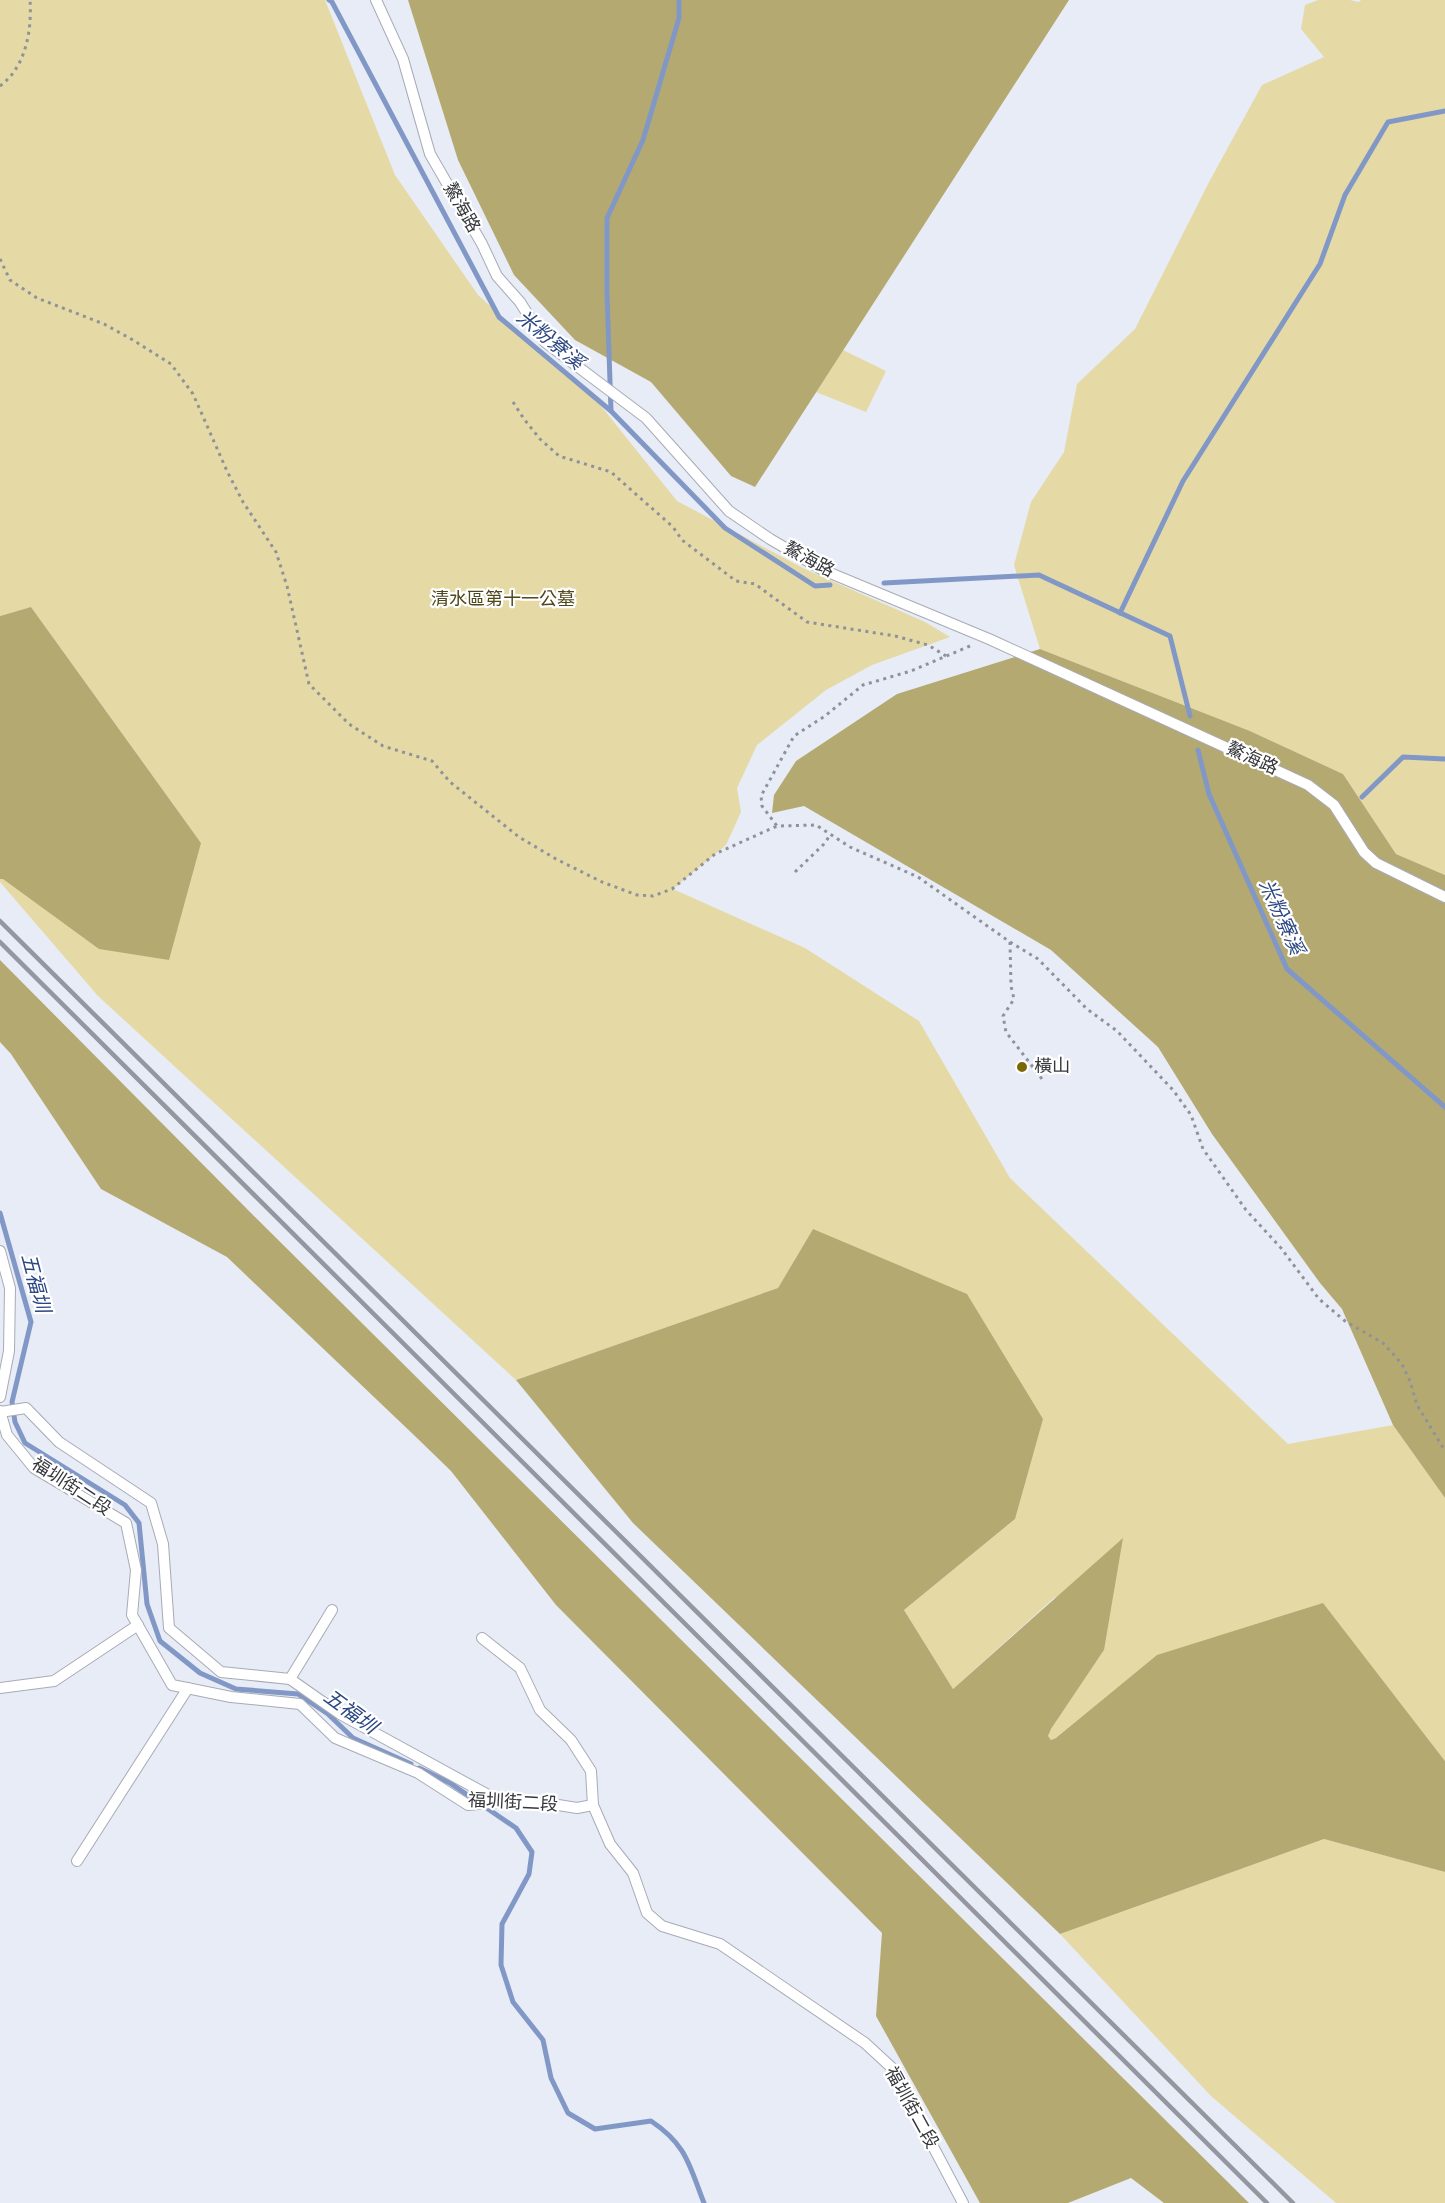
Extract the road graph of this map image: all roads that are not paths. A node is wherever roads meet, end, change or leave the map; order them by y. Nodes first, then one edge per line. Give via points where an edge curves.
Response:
1 (376, 0) edge
2 (1445, 897) edge
3 (0, 1251) edge
4 (0, 1397) edge
5 (0, 1412) edge
6 (332, 1610) dead end
7 (138, 1625) junction
8 (482, 1638) dead end
9 (290, 1679) junction
10 (0, 1688) edge
11 (188, 1688) junction
12 (502, 1802) junction
13 (593, 1805) junction
14 (77, 1861) dead end
15 (963, 2203) edge

1 - 2 lane, 鰲海路 via 403,59 430,154 497,276 520,302 545,342 646,418 729,511 823,570 988,639 1308,785 1334,805 1364,852 1376,862
3 - 4 lane via 10,1288 9,1351
5 - 7 lane, 福圳街二段 via 7,1435 34,1468 126,1523 136,1570 132,1615
5 - 9 lane via 26,1408 59,1442 151,1503 163,1544 169,1628 221,1672
6 - 9 lane
7 - 10 lane via 54,1681
7 - 11 lane, 福圳街二段 via 172,1685
8 - 13 lane via 520,1668 540,1710 576,1748 591,1771
9 - 12 lane via 340,1714
11 - 12 lane, 福圳街二段 via 300,1704 335,1738 418,1773 468,1805
11 - 14 lane
12 - 13 lane, 福圳街二段 via 577,1808
13 - 15 lane, 福圳街二段 via 610,1844 633,1873 647,1913 662,1926 720,1944 865,2043 891,2067

